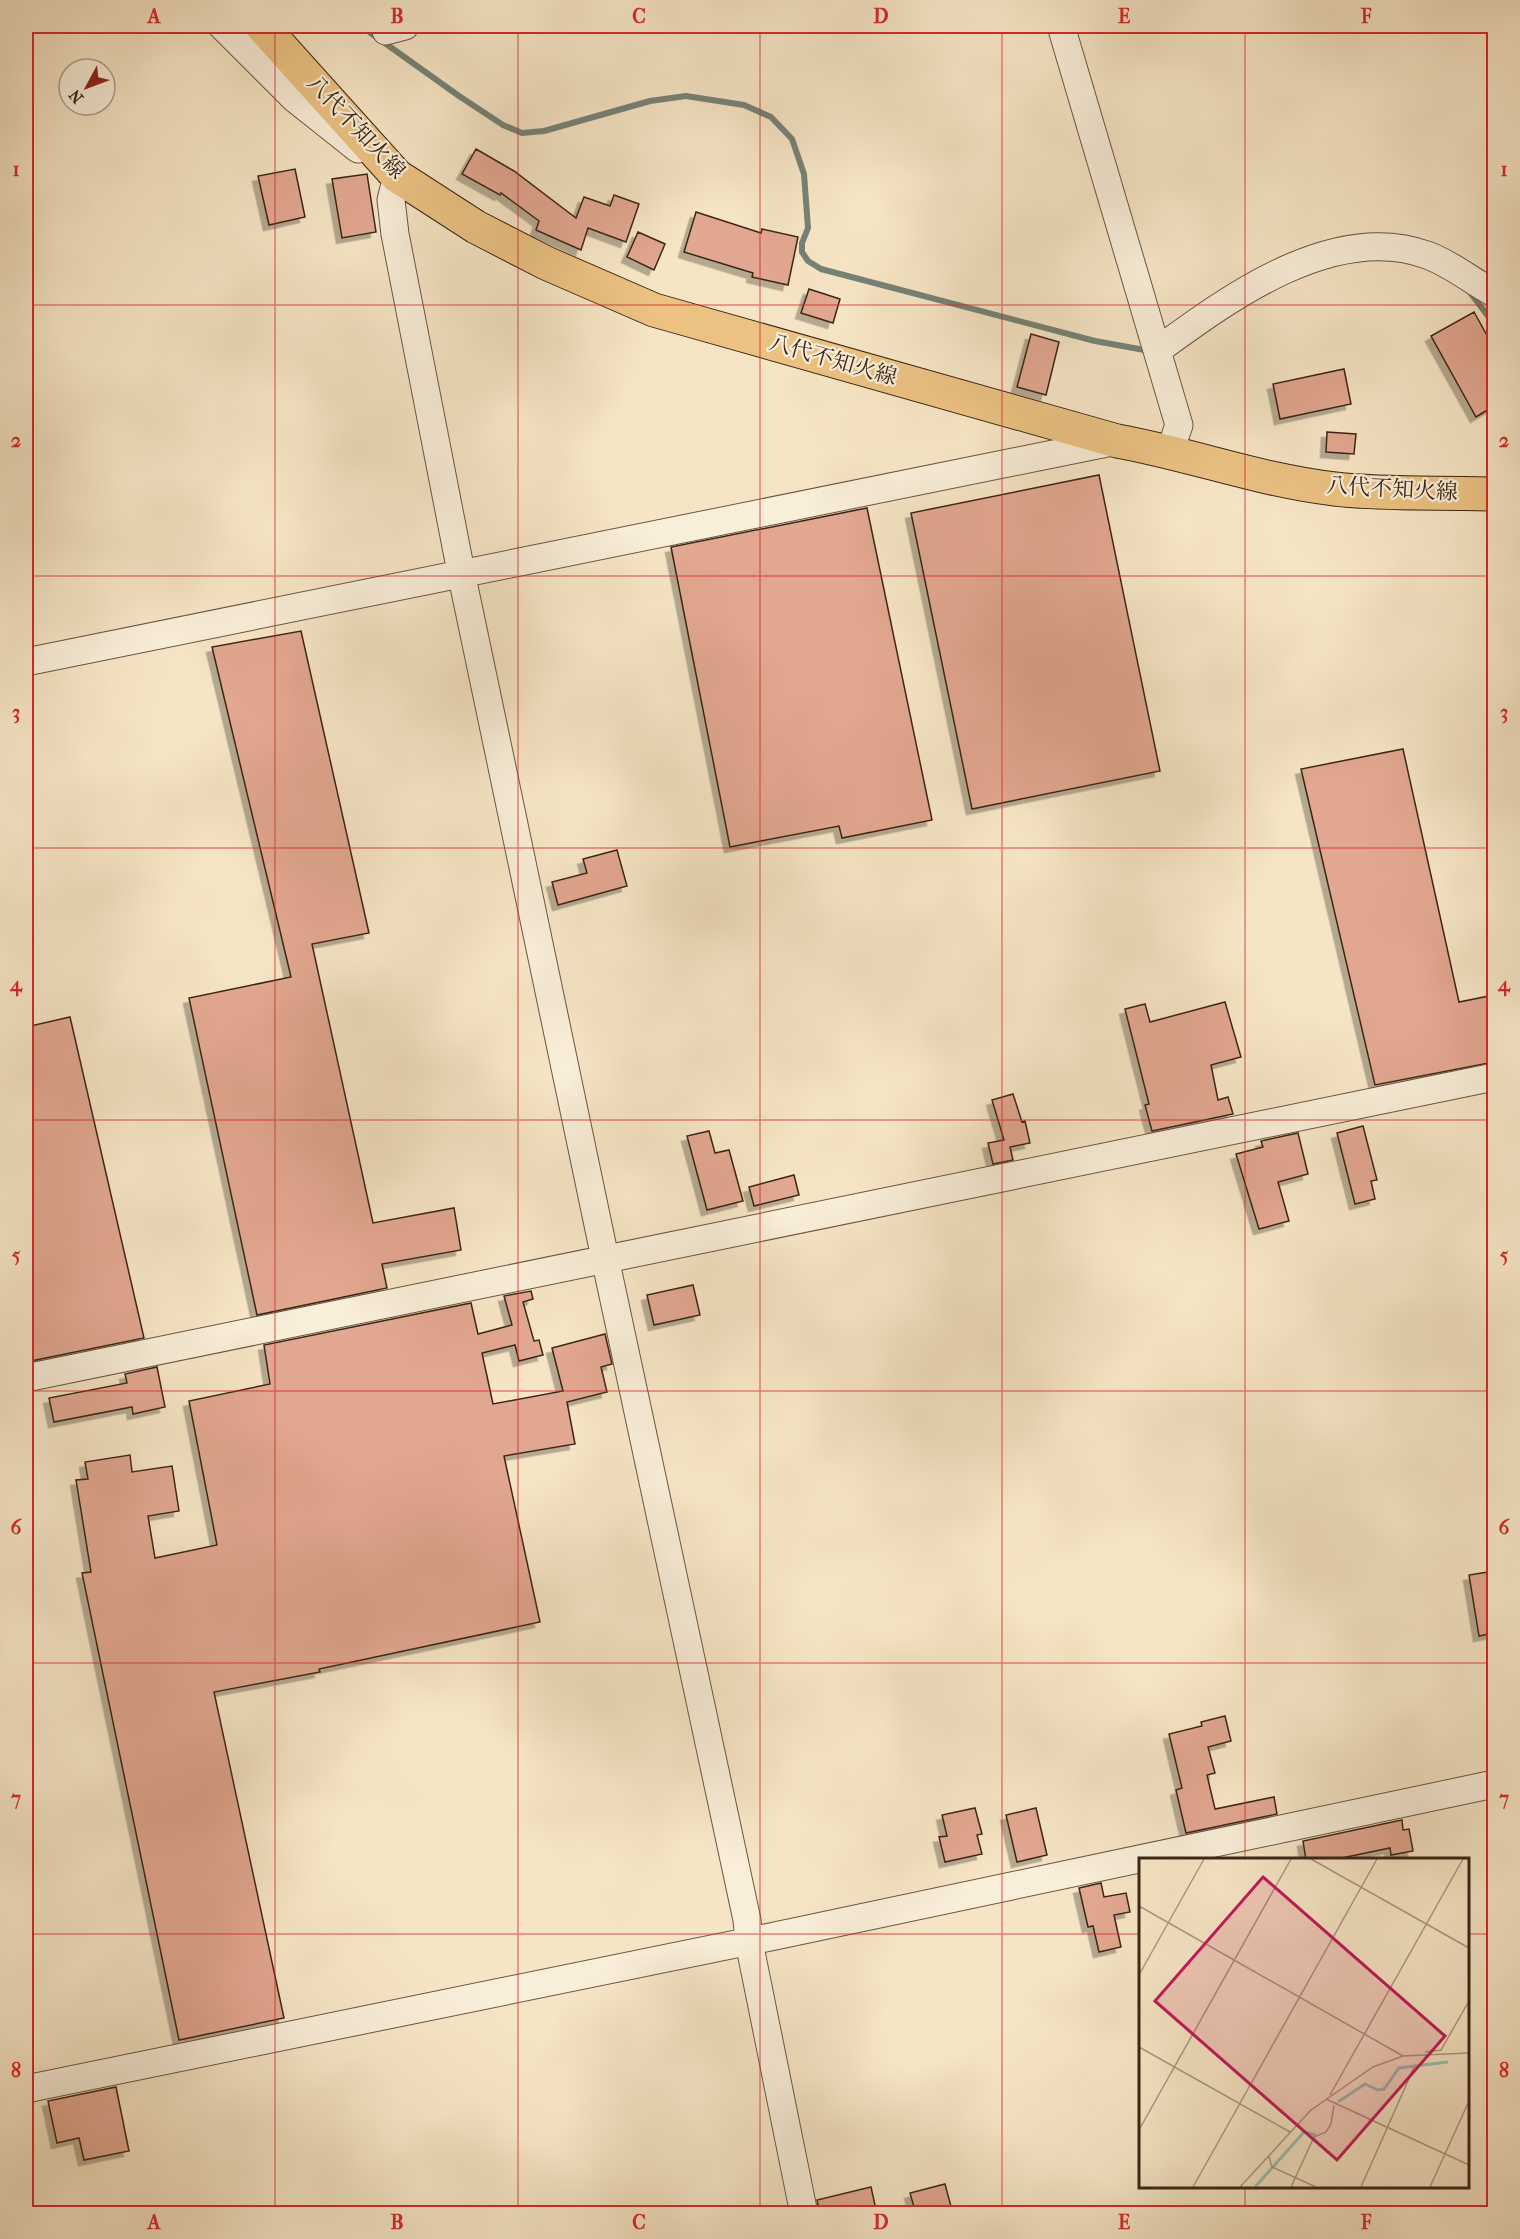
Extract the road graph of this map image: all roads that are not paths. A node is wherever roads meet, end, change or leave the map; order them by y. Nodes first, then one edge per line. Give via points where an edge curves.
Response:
1 (222, 26) edge
2 (262, 26) edge
3 (1061, 26) edge
4 (394, 188) junction
5 (1494, 292) edge
6 (1158, 350) junction
7 (1117, 441) junction
8 (1170, 451) junction
9 (1494, 494) edge
10 (461, 572) junction
11 (26, 662) edge
12 (1494, 1077) edge
13 (605, 1258) junction
14 (26, 1378) edge
15 (1494, 1784) edge
16 (1145, 1858) edge
17 (1139, 1859) edge
18 (749, 1942) junction
19 (26, 2089) edge
20 (804, 2214) edge

1 - 4 street via 295,99 357,147
2 - 4 main road, 八代不知火線
3 - 6 street
4 - 7 main road, 八代不知火線 via 546,263 654,309
4 - 10 street via 394,234
5 - 6 street via 1462,270 1426,254 1400,248 1364,247 1310,259 1275,273 1216,308
6 - 8 street via 1179,425
7 - 8 main road, 八代不知火線
7 - 10 street
8 - 9 main road, 八代不知火線 via 1335,489
10 - 11 street
10 - 13 street
12 - 13 street
13 - 14 street
13 - 18 street
15 - 16 street
17 - 18 street
18 - 19 street
18 - 20 street

